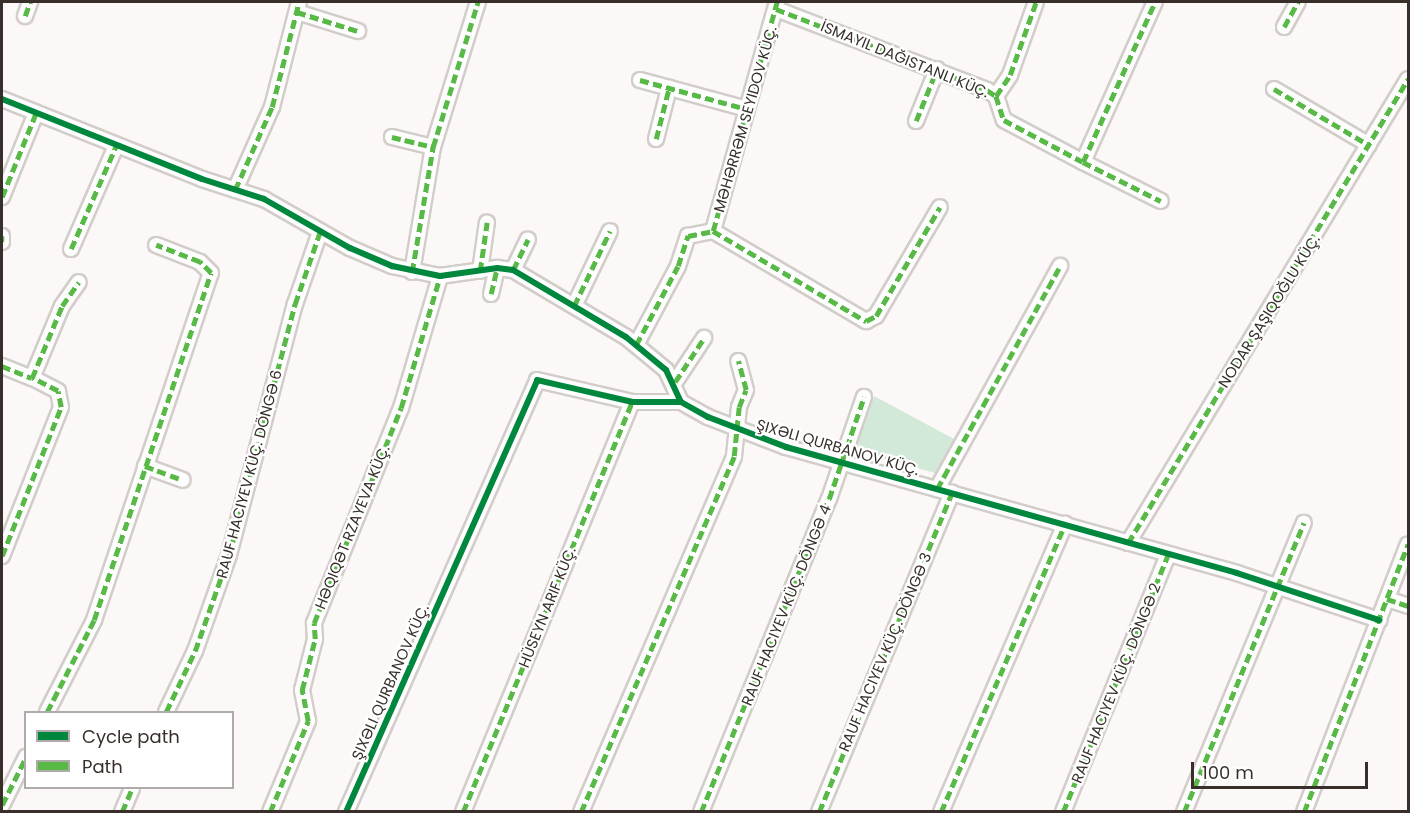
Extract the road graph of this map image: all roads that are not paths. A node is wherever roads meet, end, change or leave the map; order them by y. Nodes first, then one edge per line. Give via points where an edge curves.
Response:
1 (30, 2) edge
2 (478, 2) edge
3 (1036, 2) edge
4 (1155, 2) edge
5 (1298, 2) edge
6 (777, 5) edge
7 (298, 7) edge
8 (25, 16) dead end
9 (1284, 27) dead end
10 (358, 31) dead end
11 (937, 69) junction
12 (1408, 79) edge
13 (640, 80) dead end
14 (669, 88) junction
15 (1274, 89) dead end
16 (996, 96) junction
17 (2, 99) edge
18 (747, 109) junction
19 (36, 114) junction
20 (916, 121) dead end
21 (392, 137) dead end
22 (656, 139) dead end
23 (1369, 145) junction
24 (116, 146) junction
25 (433, 147) junction
26 (1083, 162) junction
27 (235, 190) junction
28 (2, 197) edge
29 (1161, 201) dead end
30 (940, 207) dead end
31 (486, 222) dead end
32 (610, 231) dead end
33 (713, 231) junction
34 (320, 232) junction
35 (2, 236) edge
36 (528, 239) dead end
37 (2, 242) edge
38 (156, 245) dead end
39 (70, 249) dead end
40 (1060, 266) dead end
41 (497, 268) junction
42 (480, 270) junction
43 (513, 270) junction
44 (412, 272) junction
45 (440, 276) junction
46 (79, 282) dead end
47 (491, 294) dead end
48 (574, 306) junction
49 (704, 338) dead end
50 (636, 345) junction
51 (738, 362) dead end
52 (2, 366) edge
53 (32, 378) junction
54 (675, 382) junction
55 (864, 397) dead end
56 (632, 402) junction
57 (681, 402) junction
58 (738, 430) junction
59 (839, 462) junction
60 (145, 466) junction
61 (183, 480) dead end
62 (937, 489) junction
63 (952, 493) junction
64 (1304, 523) dead end
65 (1065, 524) junction
66 (1128, 543) junction
67 (1408, 544) edge
68 (1168, 555) junction
69 (2, 556) edge
70 (1277, 586) junction
71 (1387, 599) junction
72 (1408, 606) edge
73 (1378, 620) junction
74 (48, 711) edge
75 (166, 711) edge
76 (24, 761) edge
77 (132, 789) edge
78 (2, 806) edge
79 (122, 812) edge
80 (270, 812) edge
81 (346, 812) edge
82 (463, 812) edge
83 (581, 812) edge
84 (701, 812) edge
85 (819, 812) edge
86 (941, 812) edge
87 (1063, 812) edge
88 (1184, 812) edge
89 (1304, 812) edge

1 - 8 street
2 - 25 street
3 - 16 street via 1010,75
4 - 26 street
5 - 9 street
6 - 11 street
6 - 18 street, MƏHƏRRƏM SEYIDOV KÜÇ.
7 - 10 street
7 - 27 street via 272,107
11 - 16 street
11 - 20 street
12 - 23 street
13 - 14 street
14 - 18 street
14 - 22 street
15 - 23 street
16 - 26 street via 1004,120
17 - 19 street
18 - 33 street, MƏHƏRRƏM SEYIDOV KÜÇ.
19 - 24 street
19 - 28 street
21 - 25 street
23 - 66 street
24 - 27 street
24 - 39 street
25 - 44 street
26 - 29 street
27 - 34 street via 281,207
30 - 33 street via 876,316 866,321
31 - 42 street
32 - 48 street
33 - 50 street, MƏHƏRRƏM SEYIDOV KÜÇ. via 688,236 678,267
34 - 44 street
34 - 75 street via 295,304 220,582
35 - 37 street
36 - 43 street
38 - 60 street via 200,262 211,273
40 - 62 street
41 - 42 street
41 - 43 street
41 - 47 street
42 - 45 street
43 - 48 street
44 - 45 street
45 - 80 street, HƏQIQƏT RZAYEVA KÜÇ. via 401,408 314,623 315,639 302,690 308,721
46 - 53 street via 62,306
48 - 50 street
49 - 54 street
50 - 54 street
51 - 58 street via 746,382
52 - 53 street
53 - 69 street via 58,391 60,406
54 - 57 street
55 - 59 street
56 - 57 street
56 - 81 street via 543,379 532,386
56 - 82 street, HÜSEYN ARIF KÜÇ.
57 - 58 street
58 - 59 street
58 - 83 street via 734,456
59 - 62 street
59 - 84 street via 829,499
60 - 61 street
60 - 74 street via 94,620
62 - 63 street
63 - 65 street
63 - 85 street
64 - 70 street
65 - 66 street
65 - 86 street
66 - 68 street
67 - 71 street
68 - 70 street
68 - 87 street
70 - 73 street
70 - 88 street
71 - 72 street
71 - 73 street
73 - 89 street
76 - 78 street
77 - 79 street

